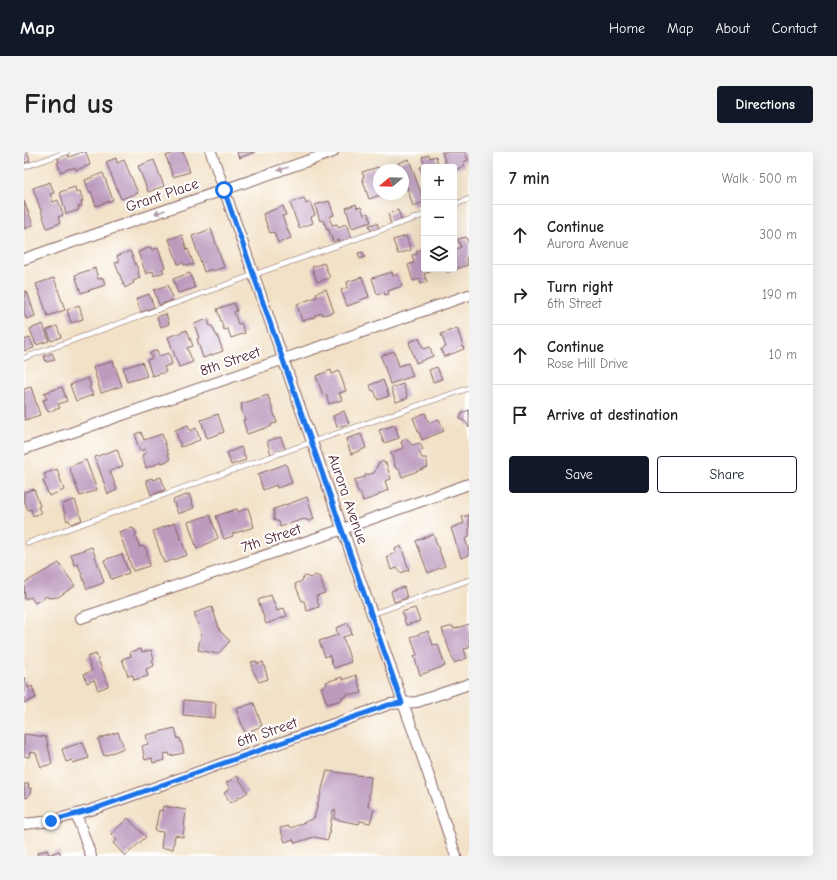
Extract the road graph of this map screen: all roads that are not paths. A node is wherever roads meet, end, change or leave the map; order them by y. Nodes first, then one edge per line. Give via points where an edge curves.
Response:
1 (67, 152) edge
2 (211, 152) edge
3 (334, 152) edge
4 (24, 167) edge
5 (224, 190) junction
6 (469, 200) edge
7 (457, 204) edge
8 (421, 216) edge
9 (24, 259) edge
10 (253, 275) junction
11 (469, 295) edge
12 (24, 358) edge
13 (282, 359) junction
14 (469, 388) edge
15 (312, 442) junction
16 (24, 448) edge
17 (469, 484) edge
18 (342, 529) junction
19 (28, 543) dead end
20 (469, 580) edge
21 (372, 614) junction
22 (81, 618) dead end
23 (469, 684) edge
24 (402, 703) junction
25 (76, 814) junction
26 (24, 824) edge
27 (91, 856) edge
28 (456, 856) edge

1 - 4 lane
2 - 5 street, Aurora Avenue
3 -> 5 street, Grant Place
5 -> 9 street, Grant Place
5 - 10 street, Aurora Avenue
6 - 7 lane
8 - 10 lane
10 - 12 lane
10 - 13 street, Aurora Avenue
11 - 13 street, 8th Street
13 - 15 street, Aurora Avenue
13 - 16 street, 8th Street
14 - 15 lane
15 - 18 street, Aurora Avenue
15 - 19 lane
17 - 18 street, 7th Street
18 - 21 street, Aurora Avenue
18 - 22 street, 7th Street
20 - 21 lane
21 - 24 street, Aurora Avenue
23 - 24 street, 6th Street via 417,702
24 - 25 street, 6th Street via 388,705
24 - 28 street, Aurora Avenue
25 - 26 street, 6th Street via 51,821
25 - 27 street

